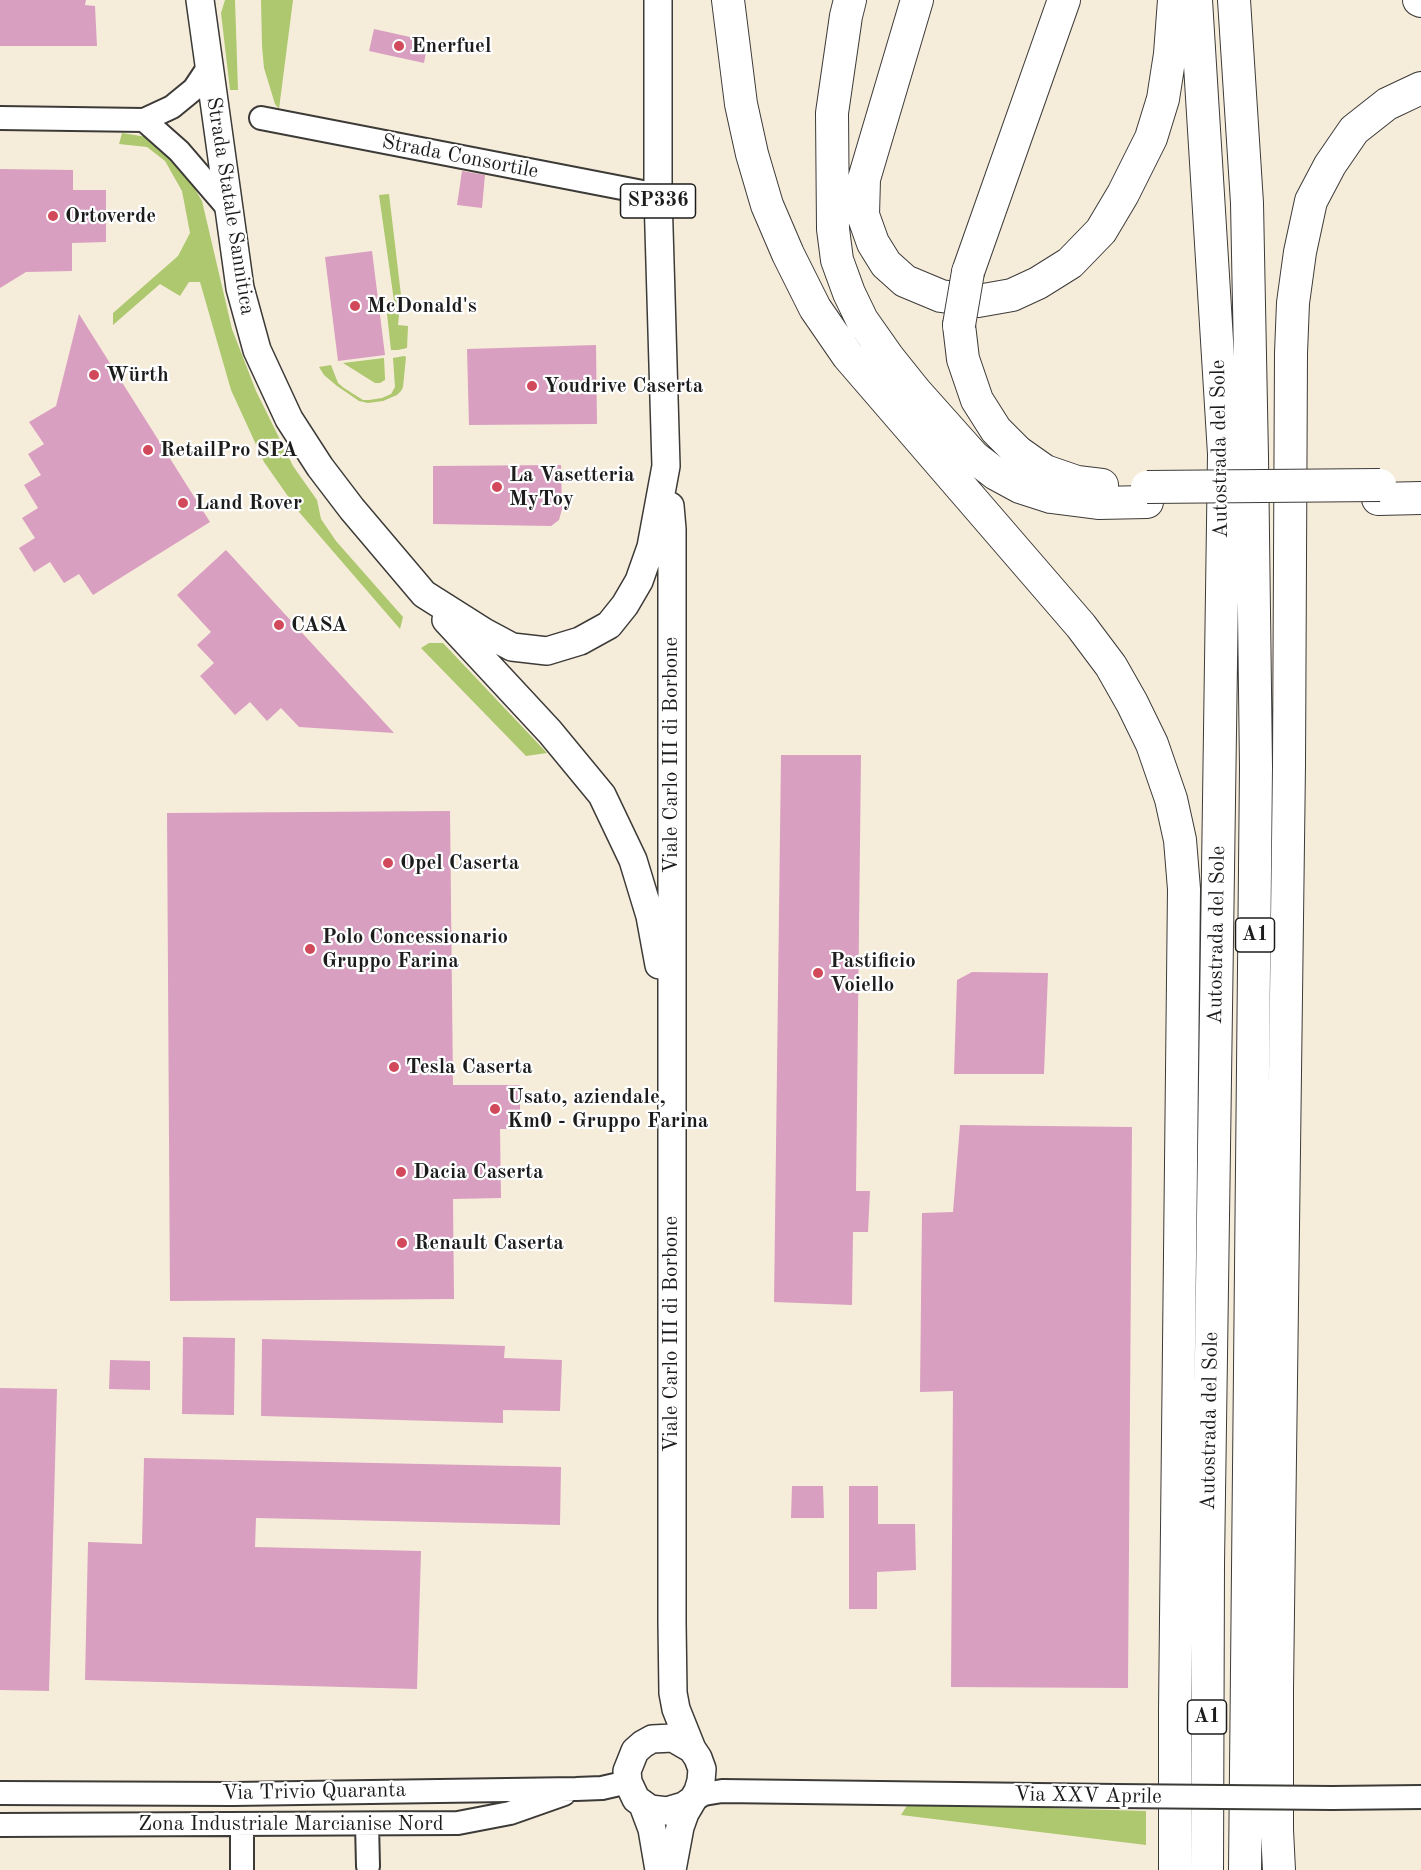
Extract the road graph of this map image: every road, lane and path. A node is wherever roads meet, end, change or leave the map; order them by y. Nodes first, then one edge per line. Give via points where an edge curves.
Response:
1 (200, 0) edge
2 (658, 0) edge
3 (728, 0) edge
4 (850, 0) edge
5 (917, 0) edge
6 (1064, 0) edge
7 (1174, 0) edge
8 (1196, 0) edge
9 (1234, 0) edge
10 (208, 69) junction
11 (1421, 88) edge
12 (0, 118) edge
13 (261, 118) dead end
14 (144, 120) junction
15 (658, 195) junction
16 (228, 208) junction
17 (666, 466) junction
18 (1421, 485) edge
19 (1379, 492) junction
20 (1147, 495) junction
21 (1421, 498) edge
22 (424, 594) junction
23 (670, 1045) junction
24 (672, 1623) junction
25 (643, 1744) junction
26 (695, 1753) junction
27 (628, 1782) junction
28 (576, 1789) junction
29 (755, 1791) junction
30 (0, 1793) edge
31 (1421, 1797) edge
32 (691, 1801) junction
33 (643, 1805) junction
34 (242, 1824) junction
35 (367, 1824) junction
36 (0, 1825) edge
37 (368, 1866) dead end
38 (242, 1870) edge
39 (659, 1870) edge
40 (672, 1870) edge
41 (1175, 1870) edge
42 (1207, 1870) edge
43 (1245, 1870) edge
44 (1279, 1870) edge

1 - 10 main road, Strada Statale Sannitica / SP336
2 - 15 main road, Strada Statale Sannitica / SP336
3 - 41 highway via 741,104 752,154 767,205 814,308 848,356 1111,666 1152,744 1171,799 1185,889
4 - 20 highway via 832,113 833,229 837,260 862,320 916,392 974,457 996,474 1052,497 1098,502
5 - 7 highway via 864,179 862,215 886,264 905,281 941,296 978,301 1012,295 1038,283 1070,264 1101,231 1151,138 1163,99
6 - 20 highway, bridge via 968,272 959,325 963,359 977,400 996,430 1018,452 1045,471 1077,482
8 - 42 highway, Autostrada del Sole / A1 via 1224,454
9 - 43 highway, Autostrada del Sole / A1 via 1246,203 1256,767
10 - 14 street via 194,89 172,108
10 - 16 main road, Strada Statale Sannitica / SP336
11 - 44 highway via 1387,104 1354,130 1330,165 1311,201 1293,303 1277,1688
12 - 14 street
13 - 15 street, Strada Consortile
14 - 16 street via 179,151
15 - 17 main road, Strada Statale Sannitica / SP336
16 - 22 main road, Strada Statale Sannitica / SP336 via 240,288 257,350 289,420 346,501
17 - 22 main road, Strada Statale Sannitica / SP336 via 651,547 639,581 609,625 580,641 547,651 512,647
17 - 23 main road, Viale Carlo III di Borbone / SP336 via 672,530
18 - 19 highway
19 - 20 highway, bridge
19 - 21 highway
22 - 23 main road, Viale Carlo III di Borbone / SP336 via 602,795 633,860 650,916
23 - 24 main road, Viale Carlo III di Borbone / SP336
24 - 25 main road, Viale Carlo III di Borbone / SP336 via 660,1713
24 - 26 main road, Viale Carlo III di Borbone / SP336 via 673,1693 680,1723
25 - 26 main road via 652,1739 673,1738
25 - 27 main road, Viale Carlo III di Borbone / SP336 via 629,1761
26 - 29 street, Via XXV Aprile via 718,1780
26 - 32 main road, Viale Carlo III di Borbone / SP336 via 702,1769 701,1781
27 - 28 street, Via Trivio Quaranta
27 - 33 main road
28 - 30 street, Via Trivio Quaranta
28 - 35 street, Zona Industriale Marcianise Nord via 525,1809 472,1821
29 - 31 street, Via XXV Aprile, bridge
29 - 32 street, Via XXV Aprile via 713,1792
32 - 33 main road via 668,1811
32 - 40 main road, Viale Carlo III di Borbone / SP336 via 680,1827
33 - 39 main road via 652,1829
34 - 35 street, Zona Industriale Marcianise Nord
34 - 36 street, Zona Industriale Marcianise Nord
34 - 38 street
35 - 37 street

